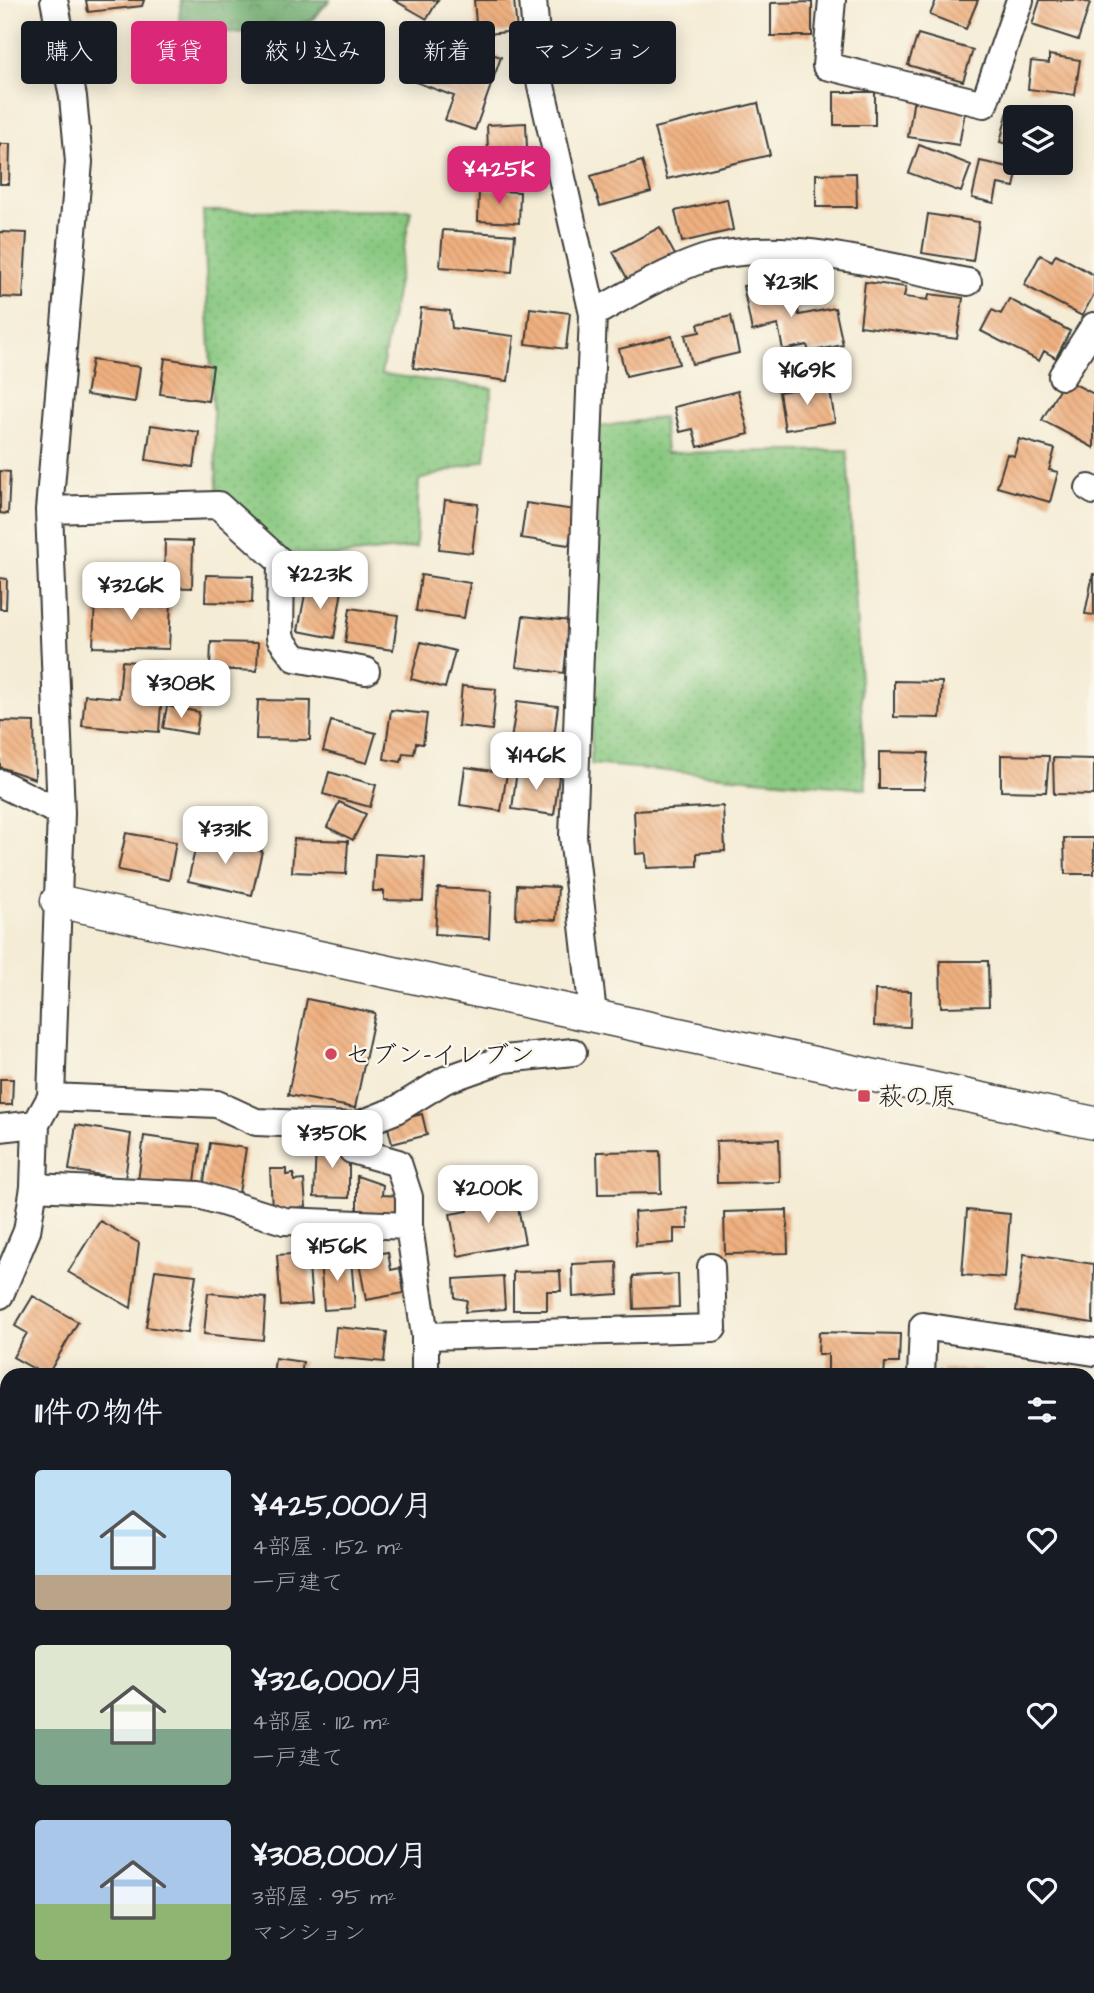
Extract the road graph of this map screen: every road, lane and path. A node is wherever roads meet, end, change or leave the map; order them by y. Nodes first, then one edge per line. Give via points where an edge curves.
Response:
1 (54, 0) edge
2 (534, 0) edge
3 (832, 0) edge
4 (1020, 0) edge
5 (968, 282) dead end
6 (593, 314) junction
7 (1094, 326) edge
8 (1062, 376) dead end
9 (49, 510) junction
10 (366, 671) dead end
11 (0, 783) edge
12 (61, 813) junction
13 (57, 901) junction
14 (593, 1014) junction
15 (573, 1052) dead end
16 (51, 1097) junction
17 (1094, 1123) edge
18 (36, 1124) junction
19 (356, 1126) junction
20 (0, 1128) edge
21 (34, 1187) junction
22 (409, 1226) junction
23 (711, 1267) dead end
24 (0, 1295) edge
25 (425, 1336) junction
26 (1094, 1352) edge
27 (425, 1368) edge
28 (921, 1368) edge

1 - 9 street via 73,97 79,162
2 - 6 street via 540,81
3 - 4 street via 826,66 984,104
5 - 6 street via 786,250 712,257 636,289
6 - 14 street via 573,836
7 - 8 street
9 - 10 street via 218,505 281,562 280,638 295,658
9 - 12 street
11 - 12 street
12 - 13 street
13 - 14 street
13 - 16 street
14 - 17 street
15 - 19 street via 504,1059 445,1080 396,1110
16 - 18 street
16 - 19 street via 217,1104 256,1122
18 - 20 street
18 - 21 street
19 - 22 street via 352,1150 398,1163 409,1197
21 - 22 street via 199,1195 284,1221
21 - 24 street via 26,1231
22 - 25 street
23 - 25 street via 713,1328
25 - 27 street
26 - 28 street via 923,1326

